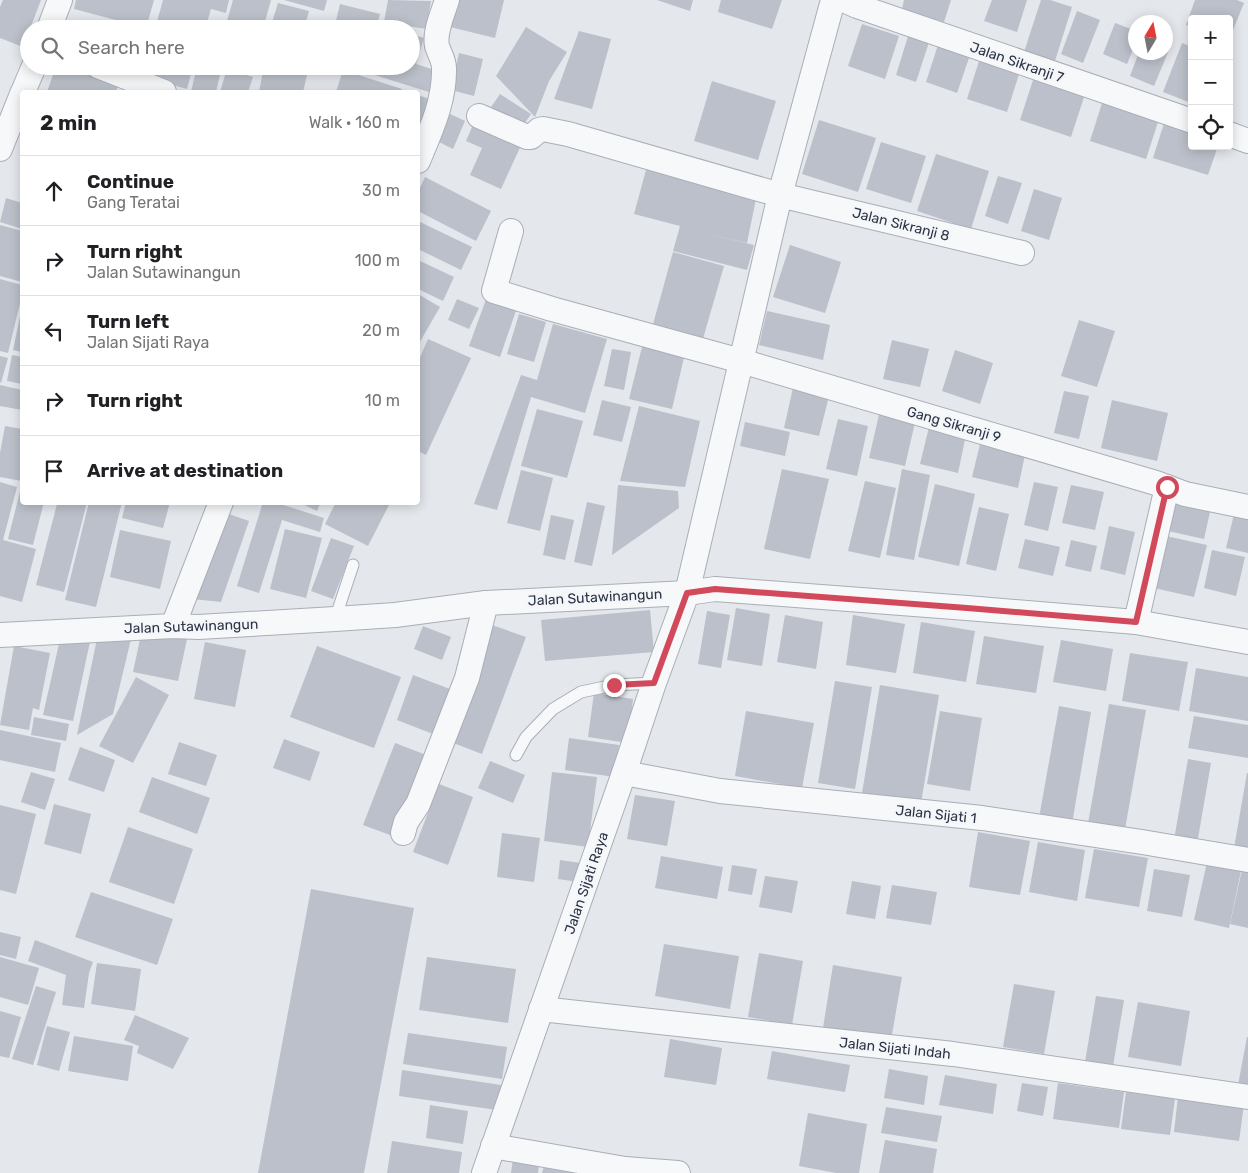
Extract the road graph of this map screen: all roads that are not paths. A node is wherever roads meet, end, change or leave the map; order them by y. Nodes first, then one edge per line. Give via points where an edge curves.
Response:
1 (60, 0) edge
2 (447, 0) edge
3 (833, 0) edge
4 (844, 0) edge
5 (52, 20) edge
6 (30, 75) edge
7 (121, 75) edge
8 (24, 90) edge
9 (159, 90) edge
10 (20, 100) edge
11 (479, 116) dead end
12 (1188, 120) edge
13 (1233, 135) edge
14 (1248, 141) edge
15 (0, 149) edge
16 (420, 156) edge
17 (780, 195) junction
18 (511, 231) dead end
19 (1022, 253) dead end
20 (741, 361) junction
21 (1167, 487) junction
22 (220, 505) edge
23 (1248, 507) edge
24 (353, 565) dead end
25 (687, 593) junction
26 (486, 603) junction
27 (335, 619) junction
28 (1136, 622) junction
29 (173, 626) junction
30 (0, 635) edge
31 (1248, 642) edge
32 (654, 683) junction
33 (516, 755) dead end
34 (624, 773) junction
35 (403, 833) dead end
36 (1248, 860) edge
37 (541, 1009) junction
38 (1248, 1097) edge
39 (493, 1146) junction
40 (484, 1173) edge
41 (678, 1173) edge

1 - 5 street
2 - 16 street via 437,36 444,66 442,87 437,115
3 - 17 street, Jalan Sijati Raya
4 - 12 street, Jalan Sikranji 7
6 - 8 street
7 - 9 street
10 - 15 street
11 - 17 street, Jalan Sikranji 8 via 527,137 543,129 568,134
13 - 14 street
17 - 19 street, Jalan Sikranji 8
17 - 20 street, Jalan Sijati Raya
18 - 20 street, Gang Sikranji 9 via 494,291
20 - 21 street, Gang Sikranji 9
20 - 25 street, Jalan Sijati Raya
21 - 23 street, Gang Sikranji 9
21 - 28 street
22 - 29 street
24 - 27 lane
25 - 26 street, Jalan Sutawinangun
25 - 28 street, Jalan Sutawinangun via 715,589
25 - 32 street, Jalan Sijati Raya
26 - 27 street, Jalan Sutawinangun
26 - 35 street via 466,678 418,804
27 - 29 street, Jalan Sutawinangun
28 - 31 street, Jalan Sutawinangun
29 - 30 street, Jalan Sutawinangun
32 - 33 lane via 614,685 581,692 553,710 526,736
32 - 34 street, Jalan Sijati Raya
34 - 36 street, Jalan Sijati 1 via 720,791 982,818
34 - 37 street, Jalan Sijati Raya
37 - 38 street, Jalan Sijati Indah via 953,1054
37 - 39 street, Jalan Sijati Raya
39 - 40 street, Jalan Sijati Raya
39 - 41 street via 624,1169

